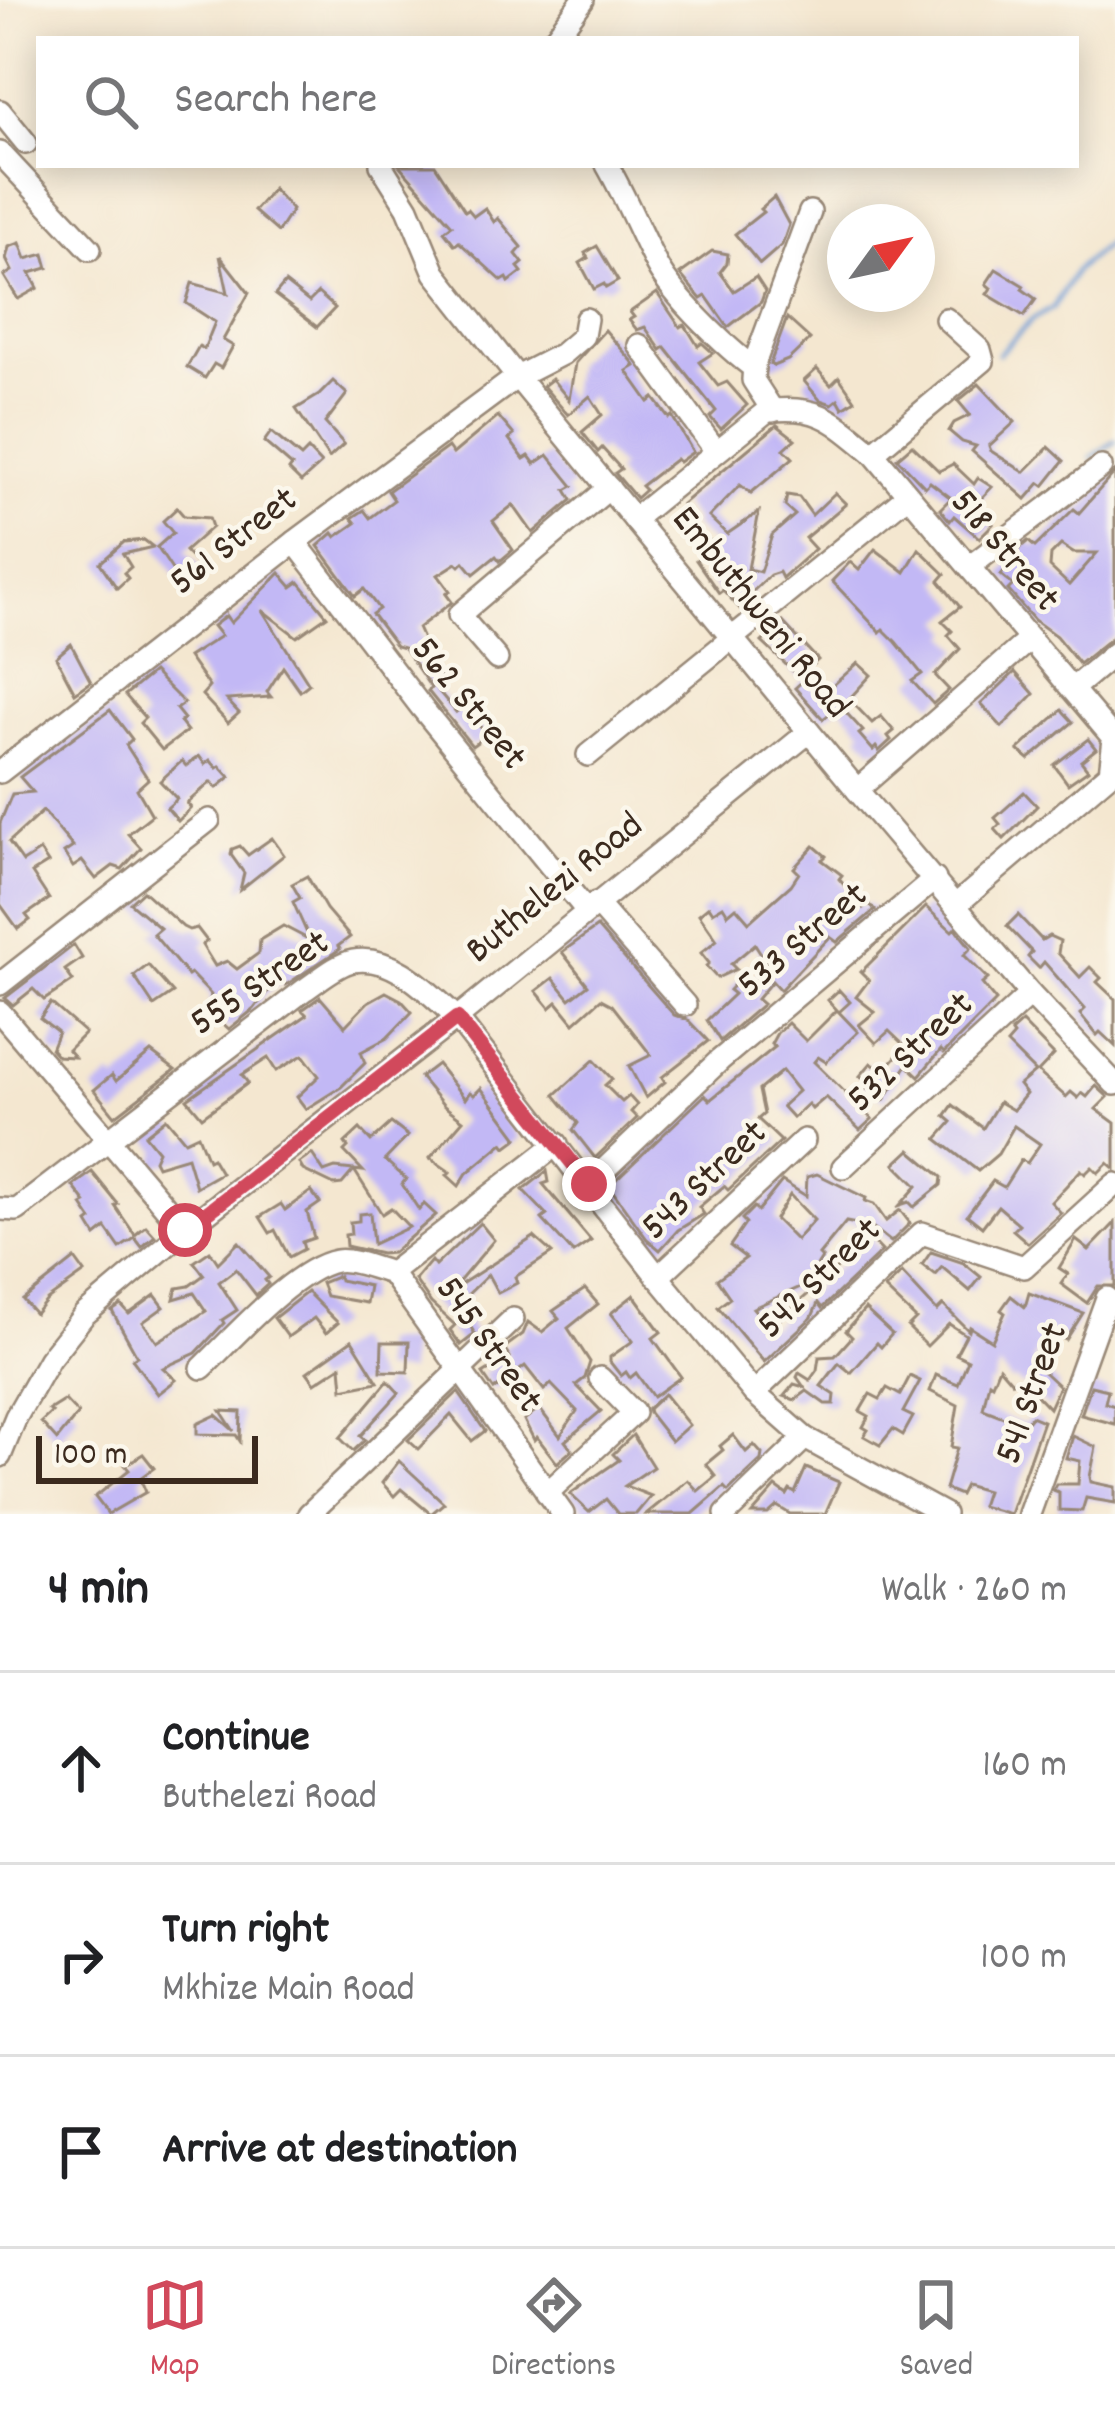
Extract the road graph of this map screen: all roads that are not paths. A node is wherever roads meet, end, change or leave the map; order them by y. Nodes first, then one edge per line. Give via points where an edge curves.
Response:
1 (583, 0) edge
2 (556, 36) edge
3 (0, 110) edge
4 (32, 141) edge
5 (0, 152) edge
6 (383, 168) edge
7 (609, 168) edge
8 (811, 212) dead end
9 (90, 249) dead end
10 (586, 319) dead end
11 (946, 319) dead end
12 (640, 345) dead end
13 (754, 368) junction
14 (517, 377) junction
15 (773, 411) junction
16 (716, 451) junction
17 (873, 454) junction
18 (1101, 467) dead end
19 (609, 488) junction
20 (908, 495) junction
21 (634, 519) junction
22 (295, 542) junction
23 (969, 567) junction
24 (732, 638) junction
25 (1030, 639) junction
26 (1115, 653) edge
27 (497, 659) dead end
28 (1072, 689) junction
29 (809, 732) junction
30 (588, 755) dead end
31 (0, 772) edge
32 (856, 790) junction
33 (209, 820) dead end
34 (935, 879) junction
35 (957, 904) junction
36 (592, 907) junction
37 (0, 984) edge
38 (1030, 994) junction
39 (685, 1005) dead end
40 (0, 1012) edge
41 (457, 1018) junction
42 (1115, 1084) edge
43 (109, 1139) junction
44 (804, 1140) dead end
45 (557, 1144) junction
46 (843, 1166) dead end
47 (589, 1184) junction
48 (1115, 1184) edge
49 (0, 1209) edge
50 (185, 1230) junction
51 (392, 1273) junction
52 (658, 1277) junction
53 (1107, 1298) dead end
54 (513, 1318) dead end
55 (202, 1368) dead end
56 (460, 1369) junction
57 (601, 1378) dead end
58 (754, 1393) junction
59 (806, 1438) junction
60 (0, 1456) edge
61 (548, 1493) junction
62 (309, 1514) edge
63 (562, 1514) edge
64 (726, 1514) edge
65 (944, 1514) edge
66 (1029, 1514) edge

1 - 2 street
3 - 4 street
4 - 5 street
5 - 9 street
6 - 14 street, Embuthweni Road via 435,273
7 - 13 street via 659,269
8 - 13 street
10 - 14 street, 561 Street via 583,336 562,354
11 - 17 street via 983,361
12 - 16 street
13 - 15 street via 752,380
14 - 19 street, Embuthweni Road
14 - 22 street, 561 Street
15 - 16 street
15 - 17 street, 518 Street via 831,418
16 - 21 street
17 - 20 street, 518 Street
18 - 23 street
19 - 21 street, Embuthweni Road
19 - 27 street via 459,615
20 - 23 street, 518 Street
20 - 24 street
21 - 24 street, Embuthweni Road
22 - 31 street, 561 Street
22 - 36 street, 562 Street via 422,708
23 - 25 street, 518 Street
24 - 29 street, Embuthweni Road
24 - 30 street
25 - 28 street, 518 Street
25 - 32 street
26 - 28 street
28 - 35 street, 518 Street via 1114,739 1110,773
29 - 32 street, Embuthweni Road
29 - 36 street, Buthelezi Road
32 - 34 street, Embuthweni Road
33 - 37 street
34 - 35 street, Embuthweni Road
34 - 47 street, 533 Street via 720,1060
35 - 38 street, Embuthweni Road
36 - 39 street, 562 Street
36 - 41 street, Buthelezi Road
38 - 42 street, Embuthweni Road
38 - 46 street, 532 Street
40 - 43 street
41 - 43 street, 555 Street via 381,962 349,961
41 - 45 street, 555 Street
41 - 50 street, Buthelezi Road
43 - 49 street, 555 Street via 16,1210
43 - 50 street
44 - 52 street, 543 Street
45 - 47 street, 555 Street
45 - 51 street, 545 Street
47 - 52 street, 555 Street
48 - 58 street, 542 Street via 1024,1267 922,1233
50 - 60 street, Buthelezi Road via 84,1316 49,1359
51 - 55 street via 339,1260 313,1271
51 - 56 street, 545 Street
52 - 58 street, 555 Street
53 - 66 street, 541 Street
54 - 56 street
56 - 61 street, 545 Street
56 - 62 street
57 - 61 street via 634,1413
58 - 59 street, 555 Street
59 - 64 street
59 - 65 street, 555 Street
61 - 63 street, 545 Street

